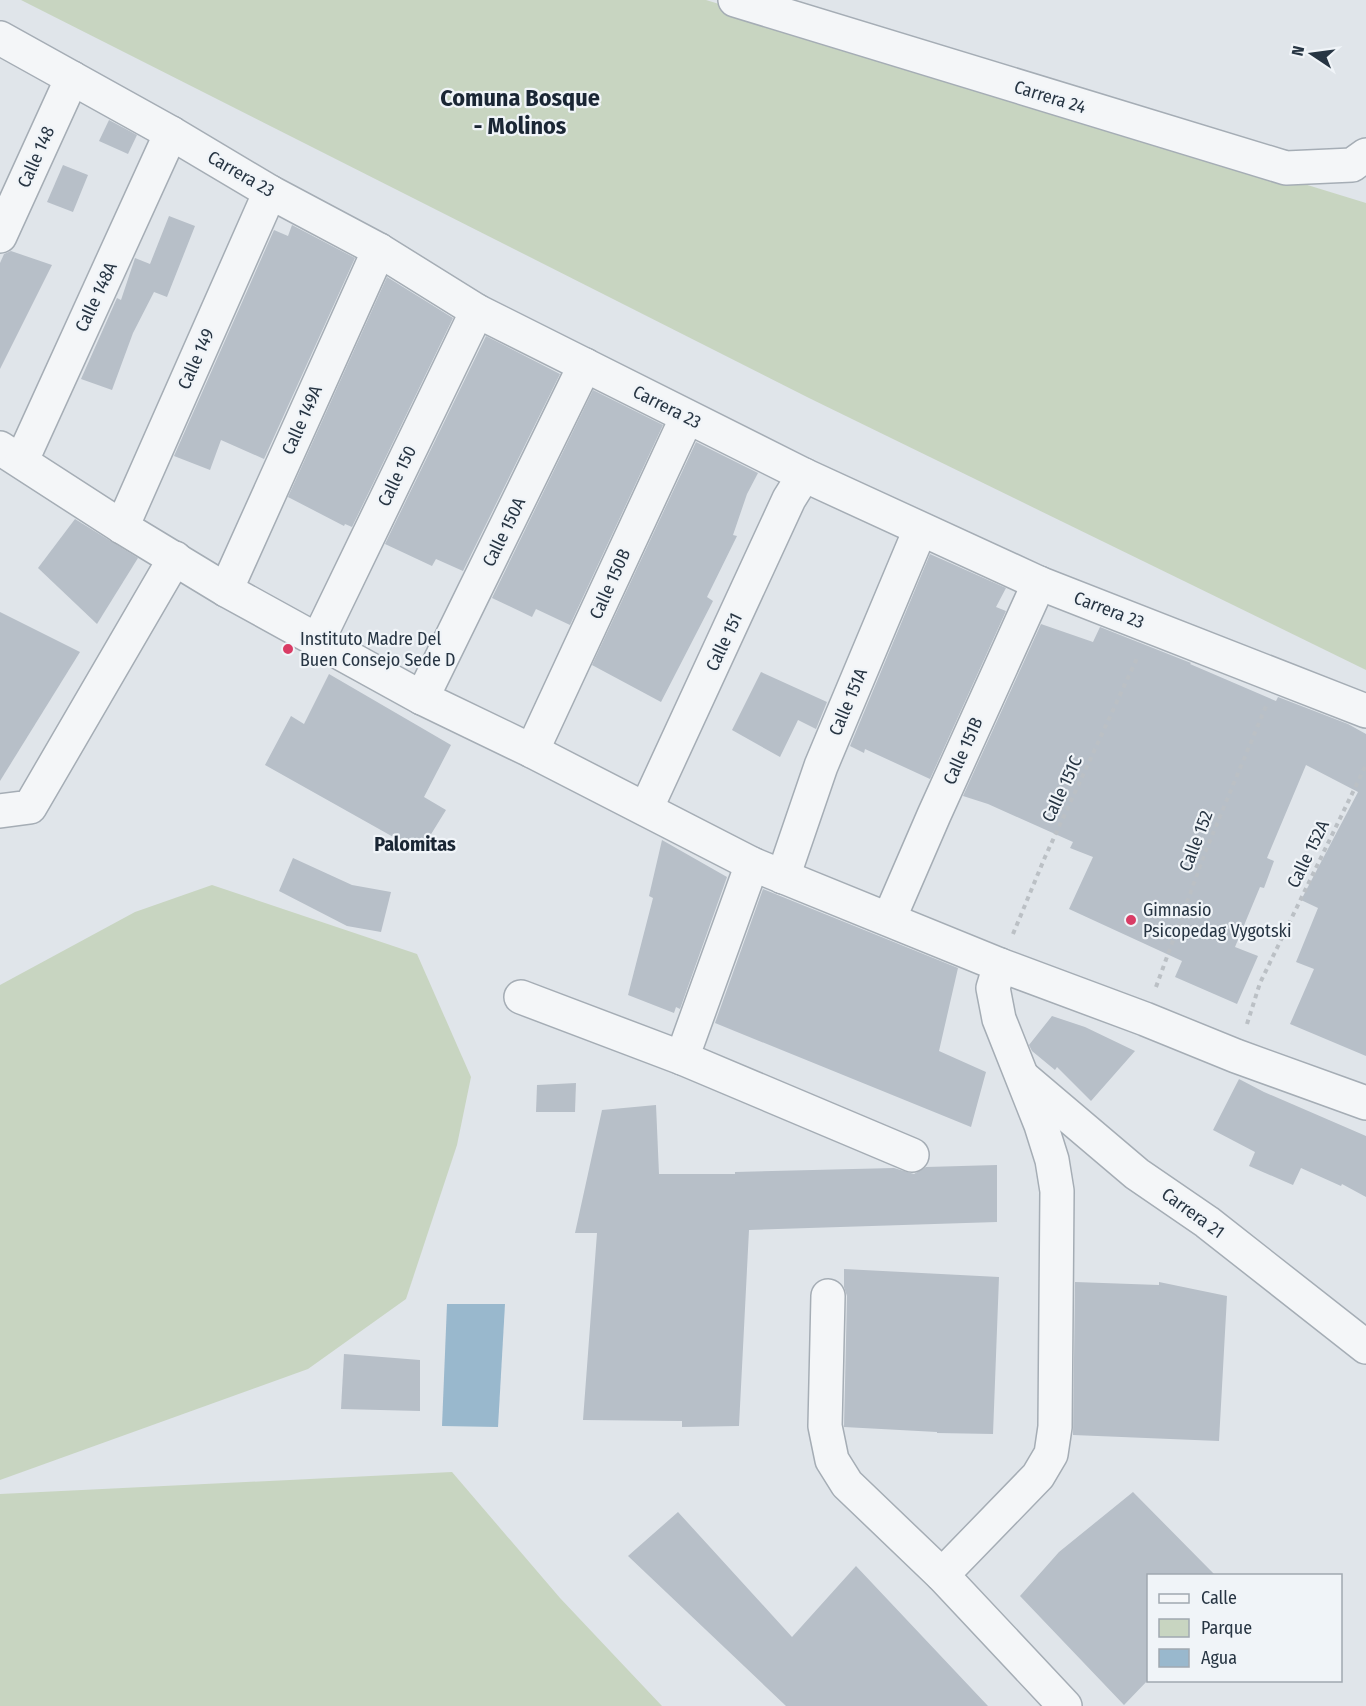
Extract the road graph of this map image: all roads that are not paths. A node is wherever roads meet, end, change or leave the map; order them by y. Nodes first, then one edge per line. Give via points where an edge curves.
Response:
1 (735, 0) edge
2 (0, 38) edge
3 (72, 78) junction
4 (171, 133) junction
5 (1366, 155) edge
6 (270, 192) junction
7 (0, 236) edge
8 (379, 250) junction
9 (477, 311) junction
10 (585, 365) junction
11 (687, 417) junction
12 (11, 454) edge
13 (804, 475) junction
14 (122, 527) junction
15 (920, 530) junction
16 (175, 558) junction
17 (1039, 583) junction
18 (226, 590) junction
19 (318, 640) junction
20 (422, 698) junction
21 (1366, 711) edge
22 (532, 751) junction
23 (646, 809) junction
24 (0, 811) edge
25 (752, 864) junction
26 (783, 877) junction
27 (889, 919) junction
28 (1000, 965) junction
29 (521, 996) dead end
30 (682, 1058) junction
31 (1022, 1076) junction
32 (1366, 1103) edge
33 (912, 1155) dead end
34 (828, 1296) dead end
35 (1366, 1347) edge
36 (942, 1575) junction
37 (1065, 1706) edge

1 - 5 street, Carrera 24 via 1286,168 1352,165
2 - 3 street, Carrera 23
3 - 4 street, Carrera 23
3 - 7 street, Calle 148
4 - 6 street, Carrera 23
4 - 12 street, Calle 148A
6 - 8 street, Carrera 23
6 - 14 street, Calle 149
8 - 9 street, Carrera 23
8 - 18 street, Calle 149A
9 - 10 street, Carrera 23
9 - 19 street, Calle 150
10 - 11 street, Carrera 23
10 - 20 street, Calle 150A
11 - 13 street, Carrera 23
11 - 22 street, Calle 150B
12 - 14 street
13 - 15 street, Carrera 23
13 - 23 street, Calle 151 via 789,499
14 - 16 street
15 - 17 street, Carrera 23
15 - 26 street, Calle 151A via 821,766
16 - 18 street
16 - 24 street via 30,807
17 - 21 street, Carrera 23
17 - 27 street, Calle 151B
18 - 19 street
19 - 20 street
20 - 22 street
22 - 23 street
23 - 25 street
25 - 26 street
25 - 30 street
26 - 27 street
27 - 28 street
28 - 31 street via 993,988 999,1019
28 - 32 street
29 - 30 street
30 - 33 street
31 - 35 street, Carrera 21 via 1137,1174 1207,1222
31 - 36 street via 1052,1160 1057,1191 1055,1427 1051,1454 1038,1476
34 - 36 street via 825,1426 832,1460 846,1484
36 - 37 street

